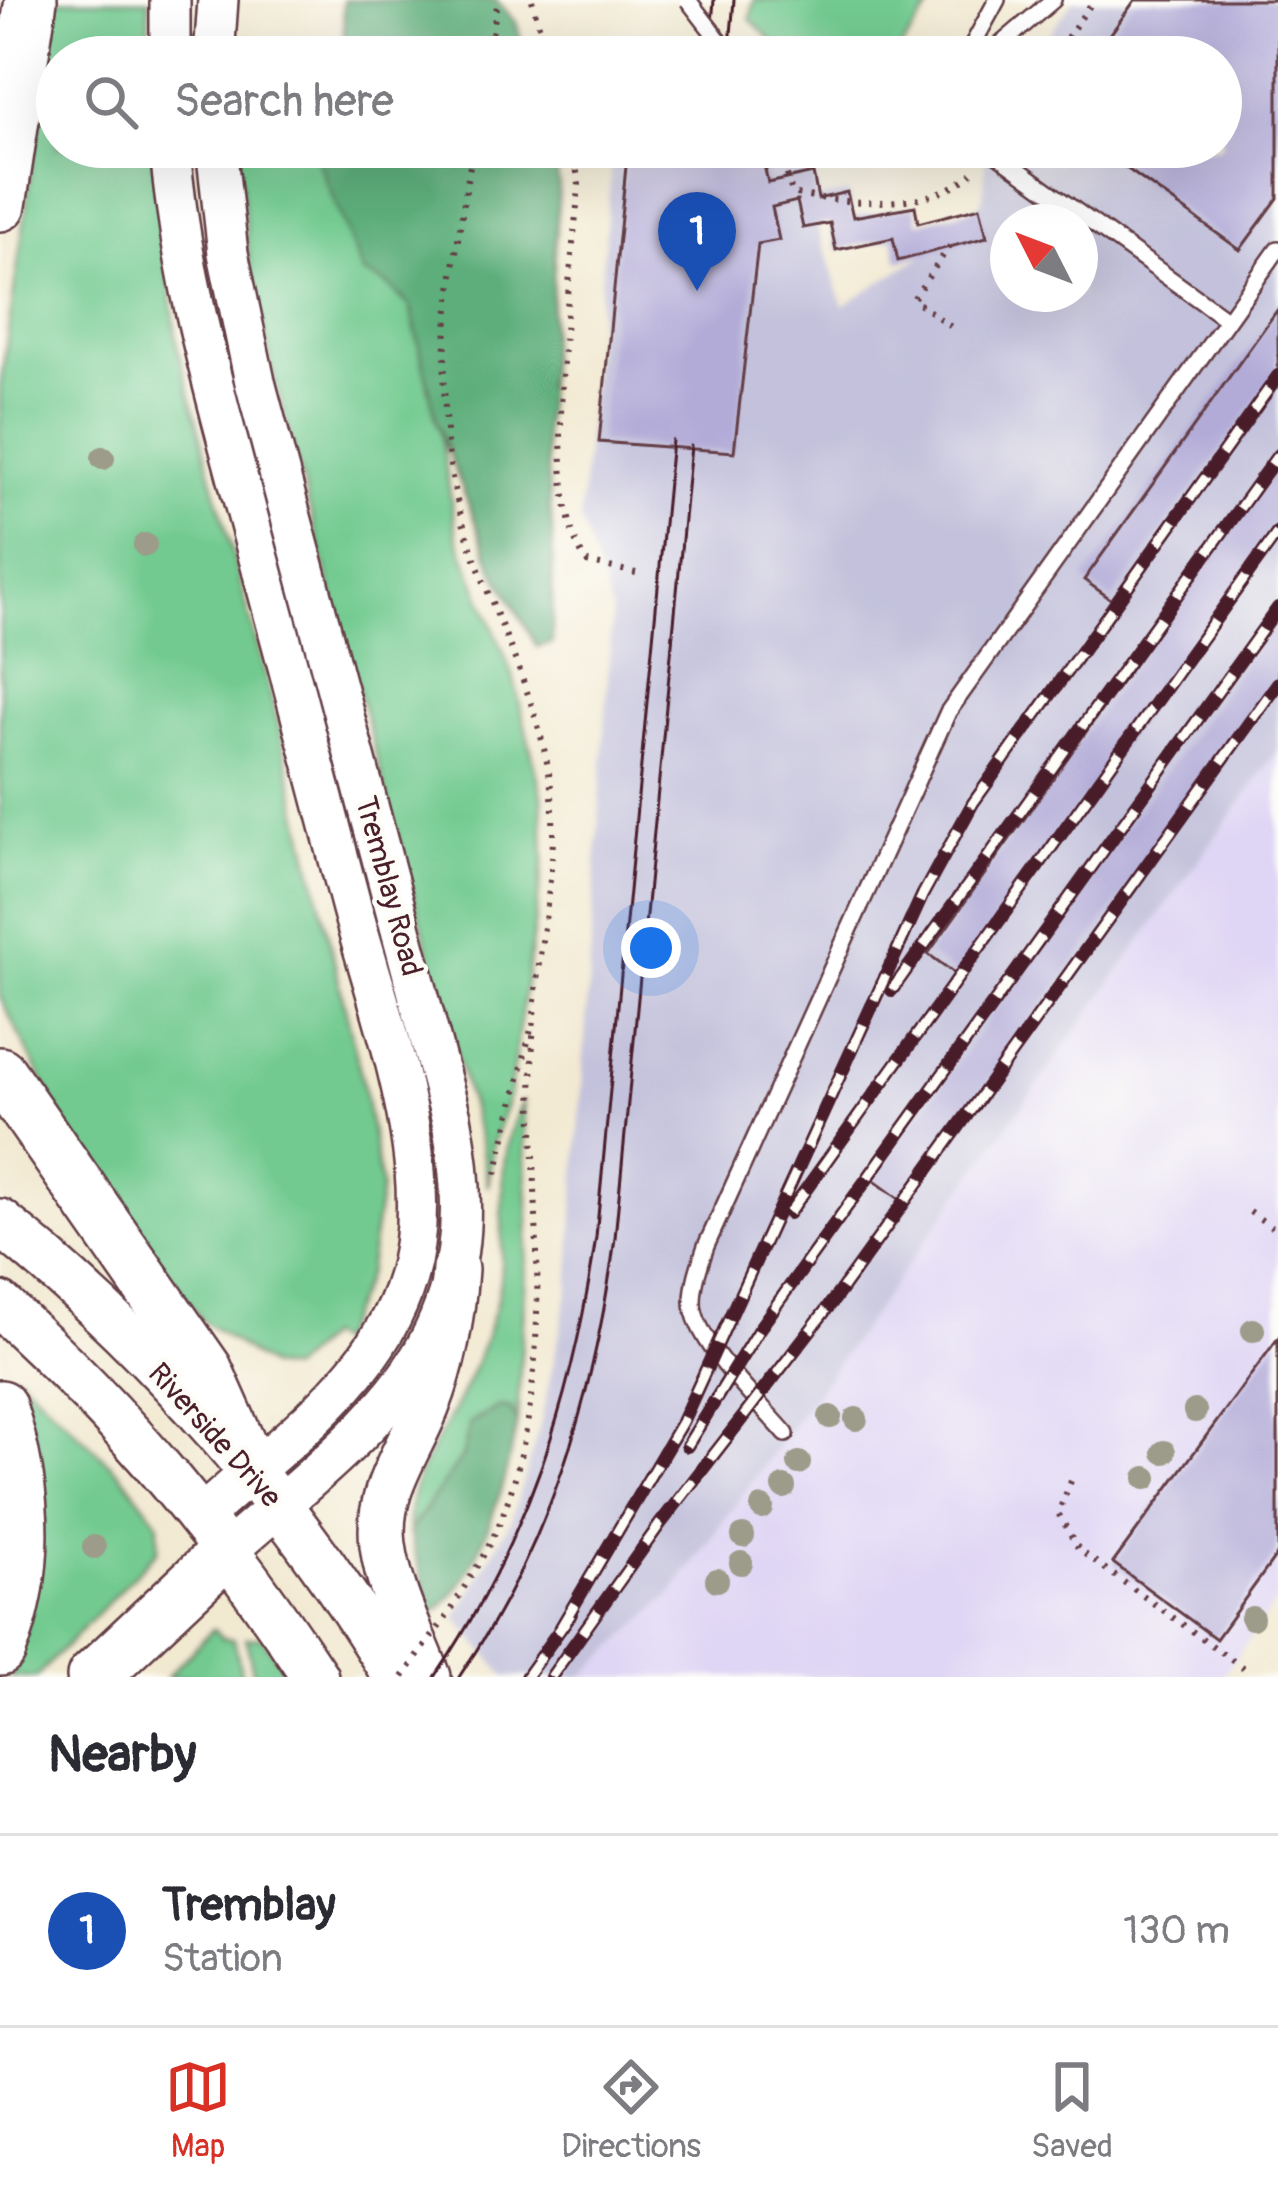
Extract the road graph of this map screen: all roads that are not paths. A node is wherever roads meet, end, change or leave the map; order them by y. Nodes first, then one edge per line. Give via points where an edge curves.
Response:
1 (31, 0) edge
2 (170, 0) edge
3 (218, 0) edge
4 (688, 0) edge
5 (997, 0) edge
6 (1053, 0) edge
7 (170, 36) edge
8 (215, 36) edge
9 (716, 36) edge
10 (977, 36) edge
11 (1011, 36) edge
12 (172, 168) edge
13 (218, 168) edge
14 (1016, 168) edge
15 (0, 205) edge
16 (1278, 249) edge
17 (1226, 319) junction
18 (0, 1073) edge
19 (0, 1222) edge
20 (455, 1269) junction
21 (0, 1305) edge
22 (0, 1406) edge
23 (786, 1434) dead end
24 (265, 1488) junction
25 (216, 1532) junction
26 (0, 1650) edge
27 (93, 1677) edge
28 (315, 1677) edge
29 (400, 1677) edge
30 (428, 1677) edge

1 - 15 highway
2 - 7 street
3 - 8 street
4 - 9 lane, bridge
5 - 10 lane
6 - 11 lane
12 - 24 street, Tremblay Road via 205,353 416,1175 408,1276 392,1320
13 - 20 street, Tremblay Road via 255,382 451,1117 461,1194
14 - 17 lane
16 - 17 lane
17 - 23 lane via 948,712 706,1246 695,1317
18 - 24 highway via 206,1369
19 - 24 main road, Riverside Drive via 137,1347
20 - 24 street, Tremblay Road via 409,1381 358,1439
20 - 30 main road via 452,1317 427,1406 384,1510 390,1577
21 - 25 main road, Riverside Drive via 110,1411
22 - 26 highway via 23,1535 20,1581
24 - 25 street, Tremblay Road
24 - 29 main road, Riverside Drive
25 - 27 highway
25 - 28 main road, Riverside Drive

